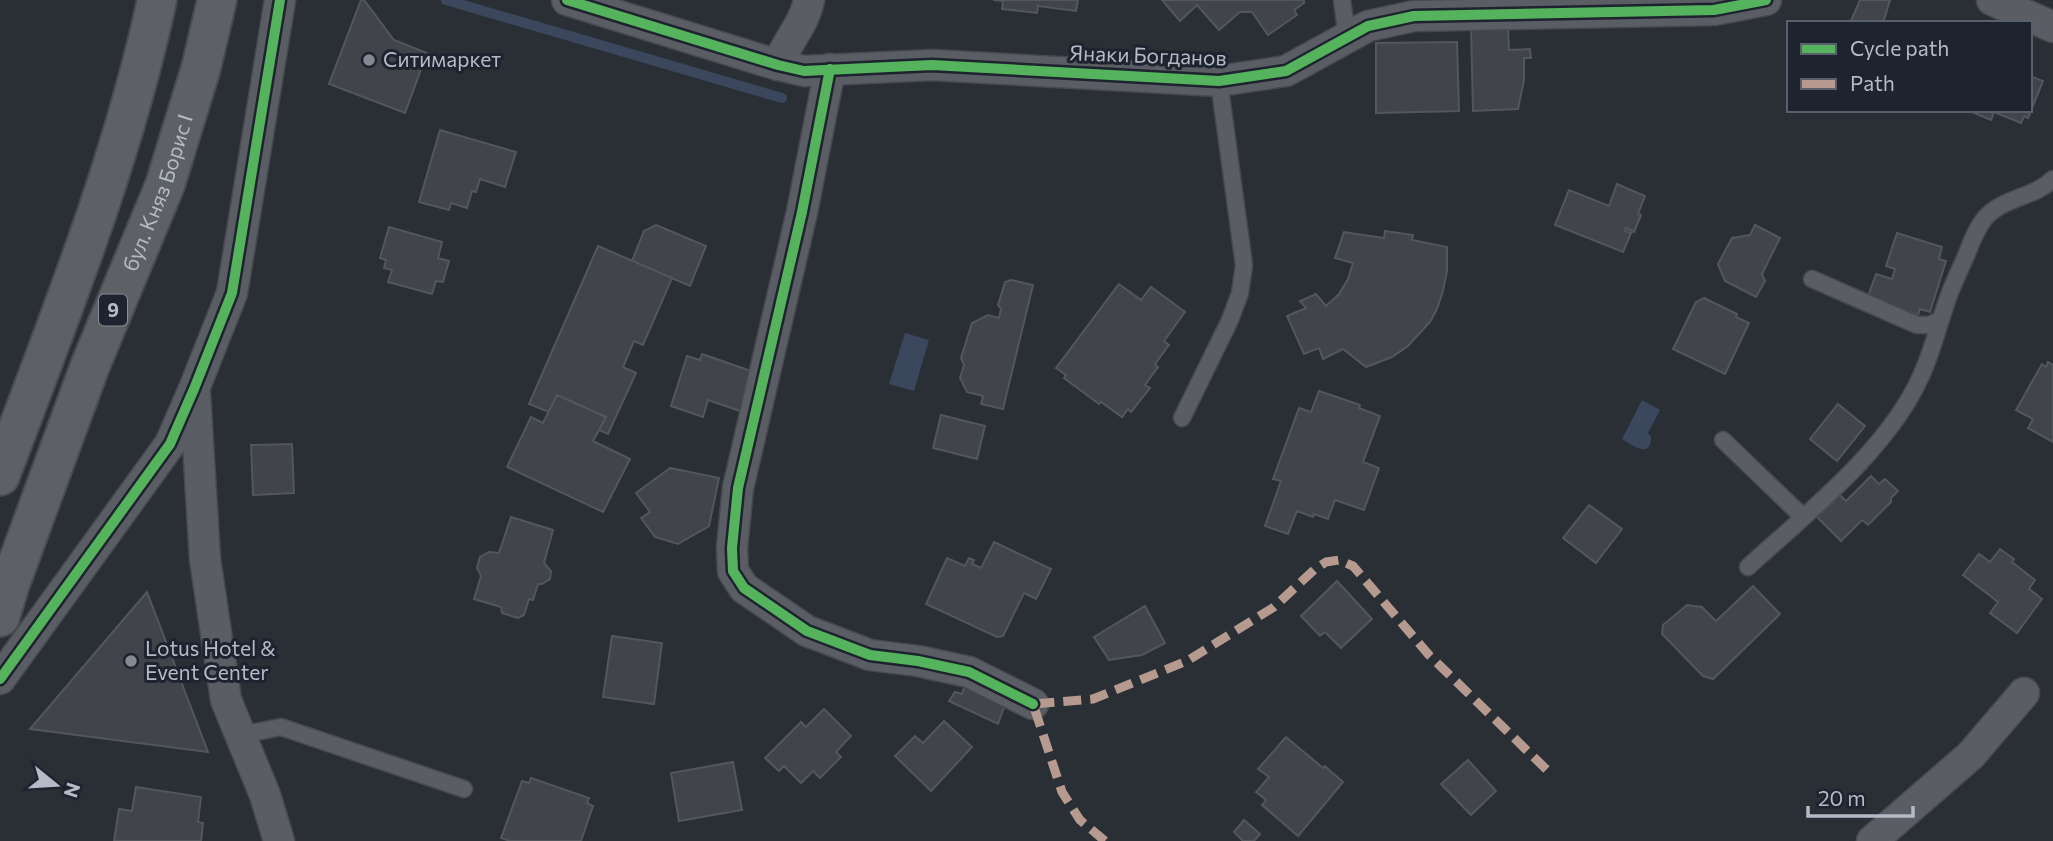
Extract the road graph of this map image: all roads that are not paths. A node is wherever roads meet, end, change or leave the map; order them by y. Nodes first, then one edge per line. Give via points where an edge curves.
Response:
1 (157, 0) edge
2 (217, 0) edge
3 (280, 0) edge
4 (567, 0) edge
5 (809, 0) edge
6 (1342, 0) edge
7 (1766, 0) edge
8 (1992, 0) edge
9 (2053, 27) edge
10 (1347, 37) junction
11 (778, 65) junction
12 (830, 69) junction
13 (1219, 80) junction
14 (2053, 179) edge
15 (1812, 279) dead end
16 (1941, 319) junction
17 (194, 389) junction
18 (1182, 418) dead end
19 (1723, 440) dead end
20 (0, 475) edge
21 (1803, 517) junction
22 (1748, 567) dead end
23 (0, 617) edge
24 (0, 679) edge
25 (2024, 693) dead end
26 (1033, 704) dead end
27 (240, 735) junction
28 (464, 789) dead end
29 (279, 841) edge
30 (1871, 841) edge

1 - 20 highway, 9 via 114,165
2 - 23 highway, бул. Княз Борис I / 9 via 165,185 90,366
3 - 17 street via 232,293
4 - 11 street, Янаки Богданов
5 - 11 street
6 - 10 lane
7 - 10 street, Янаки Богданов via 1714,10 1414,16 1367,26
8 - 9 street
10 - 13 street, Янаки Богданов via 1286,71
11 - 12 street, Янаки Богданов via 804,71
12 - 13 street, Янаки Богданов via 932,65
12 - 26 street via 738,488 733,571 744,588 807,631 870,655 969,672
13 - 18 lane via 1244,265 1230,320
14 - 16 lane via 2003,204 1984,220
15 - 16 lane via 1917,325
16 - 21 lane via 1908,402 1874,447
17 - 24 street via 170,444
17 - 27 street via 205,559 226,700
19 - 21 lane
21 - 22 lane
25 - 30 street via 1971,755
27 - 28 lane via 281,727
27 - 29 street

